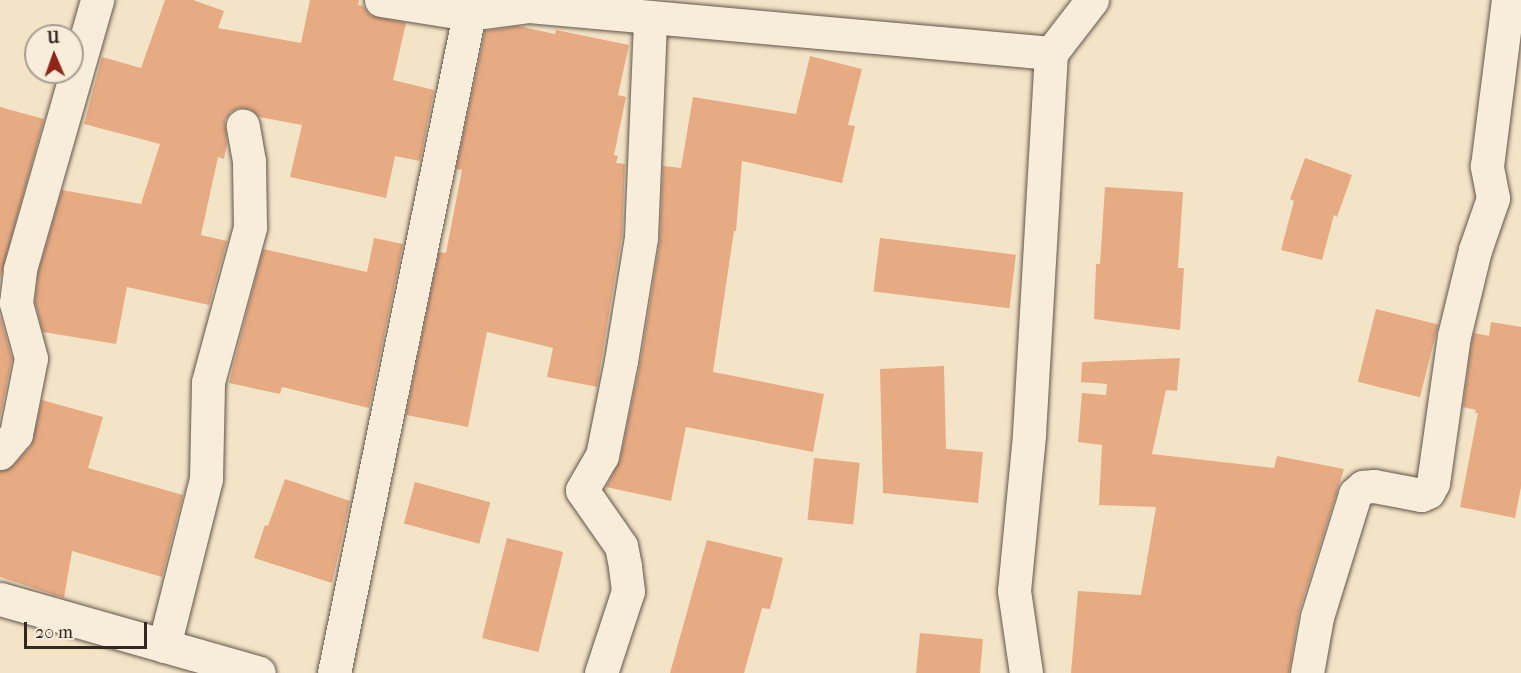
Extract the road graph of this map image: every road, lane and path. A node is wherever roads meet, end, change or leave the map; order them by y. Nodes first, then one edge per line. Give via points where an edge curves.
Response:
1 (97, 0) edge
2 (381, 0) edge
3 (1092, 0) edge
4 (1508, 0) edge
5 (469, 14) junction
6 (650, 18) junction
7 (1051, 52) junction
8 (243, 126) dead end
9 (0, 453) edge
10 (0, 599) edge
11 (164, 646) junction
12 (259, 673) edge
13 (334, 673) edge
14 (601, 673) edge
15 (1026, 673) edge
16 (1307, 673) edge

1 - 9 street via 20,269 15,303 31,358 16,434
2 - 5 street
3 - 7 street
4 - 16 street via 1487,166 1493,198 1475,250 1454,336 1433,483 1421,495 1374,486 1363,486 1355,494 1317,617
5 - 6 street via 529,6
5 - 13 street
6 - 7 street
6 - 14 street via 641,237 602,456 582,490 621,546 628,591
7 - 15 street via 1029,434 1014,591
8 - 11 street via 249,161 250,227 211,371 206,412 206,479
10 - 11 street
11 - 12 street

